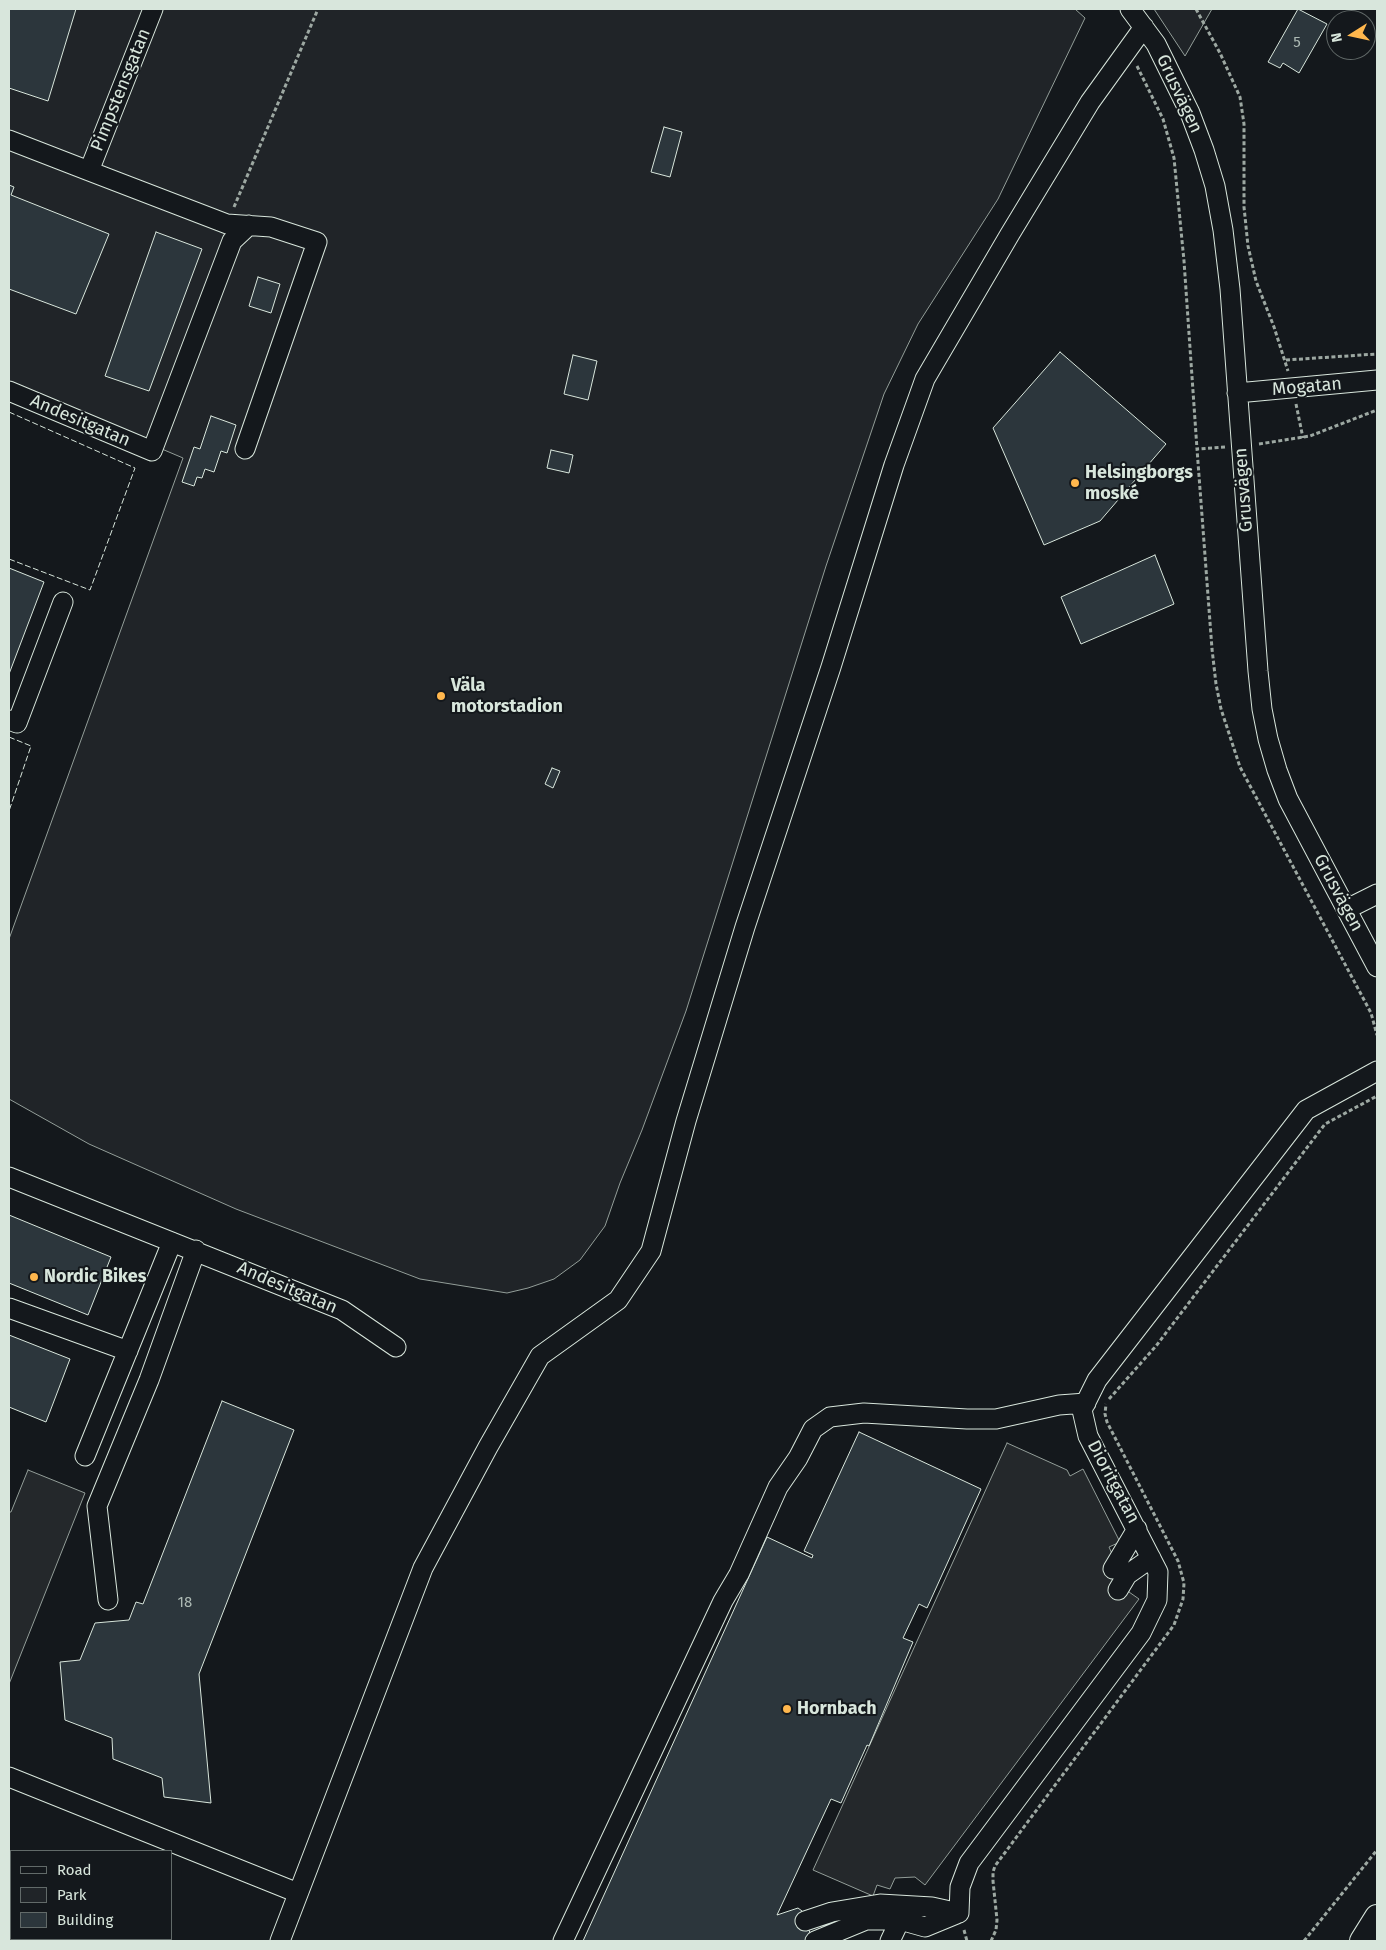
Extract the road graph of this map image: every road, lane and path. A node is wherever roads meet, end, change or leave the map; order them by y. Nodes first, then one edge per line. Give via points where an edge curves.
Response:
1 (153, 9) edge
2 (318, 9) edge
3 (1130, 9) edge
4 (1196, 9) edge
5 (1144, 27) junction
6 (1129, 50) junction
7 (9, 140) edge
8 (88, 171) junction
9 (227, 224) junction
10 (249, 225) junction
11 (1377, 354) edge
12 (1286, 360) junction
13 (1377, 380) edge
14 (1292, 388) junction
15 (9, 391) edge
16 (1237, 393) junction
17 (1303, 438) dead end
18 (245, 449) dead end
19 (1197, 449) dead end
20 (63, 602) dead end
21 (9, 720) edge
22 (1377, 894) edge
23 (1346, 909) junction
24 (1377, 967) edge
25 (1377, 1071) edge
26 (1377, 1096) edge
27 (9, 1177) edge
28 (172, 1242) junction
29 (196, 1250) junction
30 (9, 1308) edge
31 (396, 1347) dead end
32 (128, 1351) junction
33 (1086, 1403) junction
34 (85, 1456) dead end
35 (1137, 1529) junction
36 (1151, 1558) junction
37 (1113, 1568) dead end
38 (1118, 1590) dead end
39 (108, 1600) dead end
40 (9, 1777) edge
41 (1377, 1850) edge
42 (298, 1893) junction
43 (959, 1913) junction
44 (1377, 1917) edge
45 (900, 1920) junction
46 (805, 1921) dead end
47 (839, 1935) edge
48 (280, 1941) edge
49 (563, 1941) edge
50 (815, 1941) edge
51 (890, 1941) edge
52 (991, 1941) edge
53 (1304, 1941) edge
54 (1362, 1941) edge

1 - 8 street, Pimpstensgatan
2 - 9 path
3 - 5 street, Grusvägen
4 - 12 path via 1240,97 1244,124 1244,207 1248,246 1256,281
5 - 6 street
5 - 16 street, Grusvägen via 1156,44 1190,113 1215,186 1224,230
6 - 19 path via 1155,101 1170,138 1174,158
6 - 42 street via 1090,102 926,378 894,465 744,927 651,1252 618,1300 540,1356 488,1447 423,1568
7 - 8 street, Pimpstensgatan
8 - 9 street, Pimpstensgatan
9 - 10 street, Pimpstensgatan
10 - 15 street, Andesitgatan via 232,241 152,451
10 - 18 street, Pimpstensgatan via 271,227 317,242
11 - 12 path
12 - 14 path
13 - 14 street, Mogatan
14 - 16 street, Mogatan
14 - 17 path
16 - 23 street, Grusvägen via 1258,671 1268,739 1288,799
20 - 21 street via 17,722
22 - 23 street
23 - 24 street, Grusvägen
25 - 33 street, Dioritgatan via 1306,1110 1097,1380
26 - 52 path via 1325,1124 1156,1346 1108,1400 1105,1407 1107,1422 1180,1566 1184,1599 1174,1625 995,1866 993,1881 997,1920
27 - 28 street, Andesitgatan
28 - 29 street, Andesitgatan
28 - 32 street
29 - 31 street, Andesitgatan via 342,1310
29 - 39 street via 149,1380 97,1506
30 - 32 street
32 - 34 street
33 - 35 street, Dioritgatan via 1082,1410 1088,1436
33 - 49 street via 1059,1405 996,1419 864,1412 830,1417 813,1429 778,1487
35 - 36 street, Dioritgatan
35 - 37 street
36 - 38 street via 1127,1575
36 - 43 street, Dioritgatan via 1158,1572 1157,1600 1141,1633 969,1863 960,1887
40 - 42 street
41 - 53 path
42 - 48 street
43 - 45 street via 925,1927
43 - 46 street via 932,1907 880,1904 832,1912
44 - 54 main road
45 - 47 street via 866,1920
45 - 51 street
47 - 50 street

